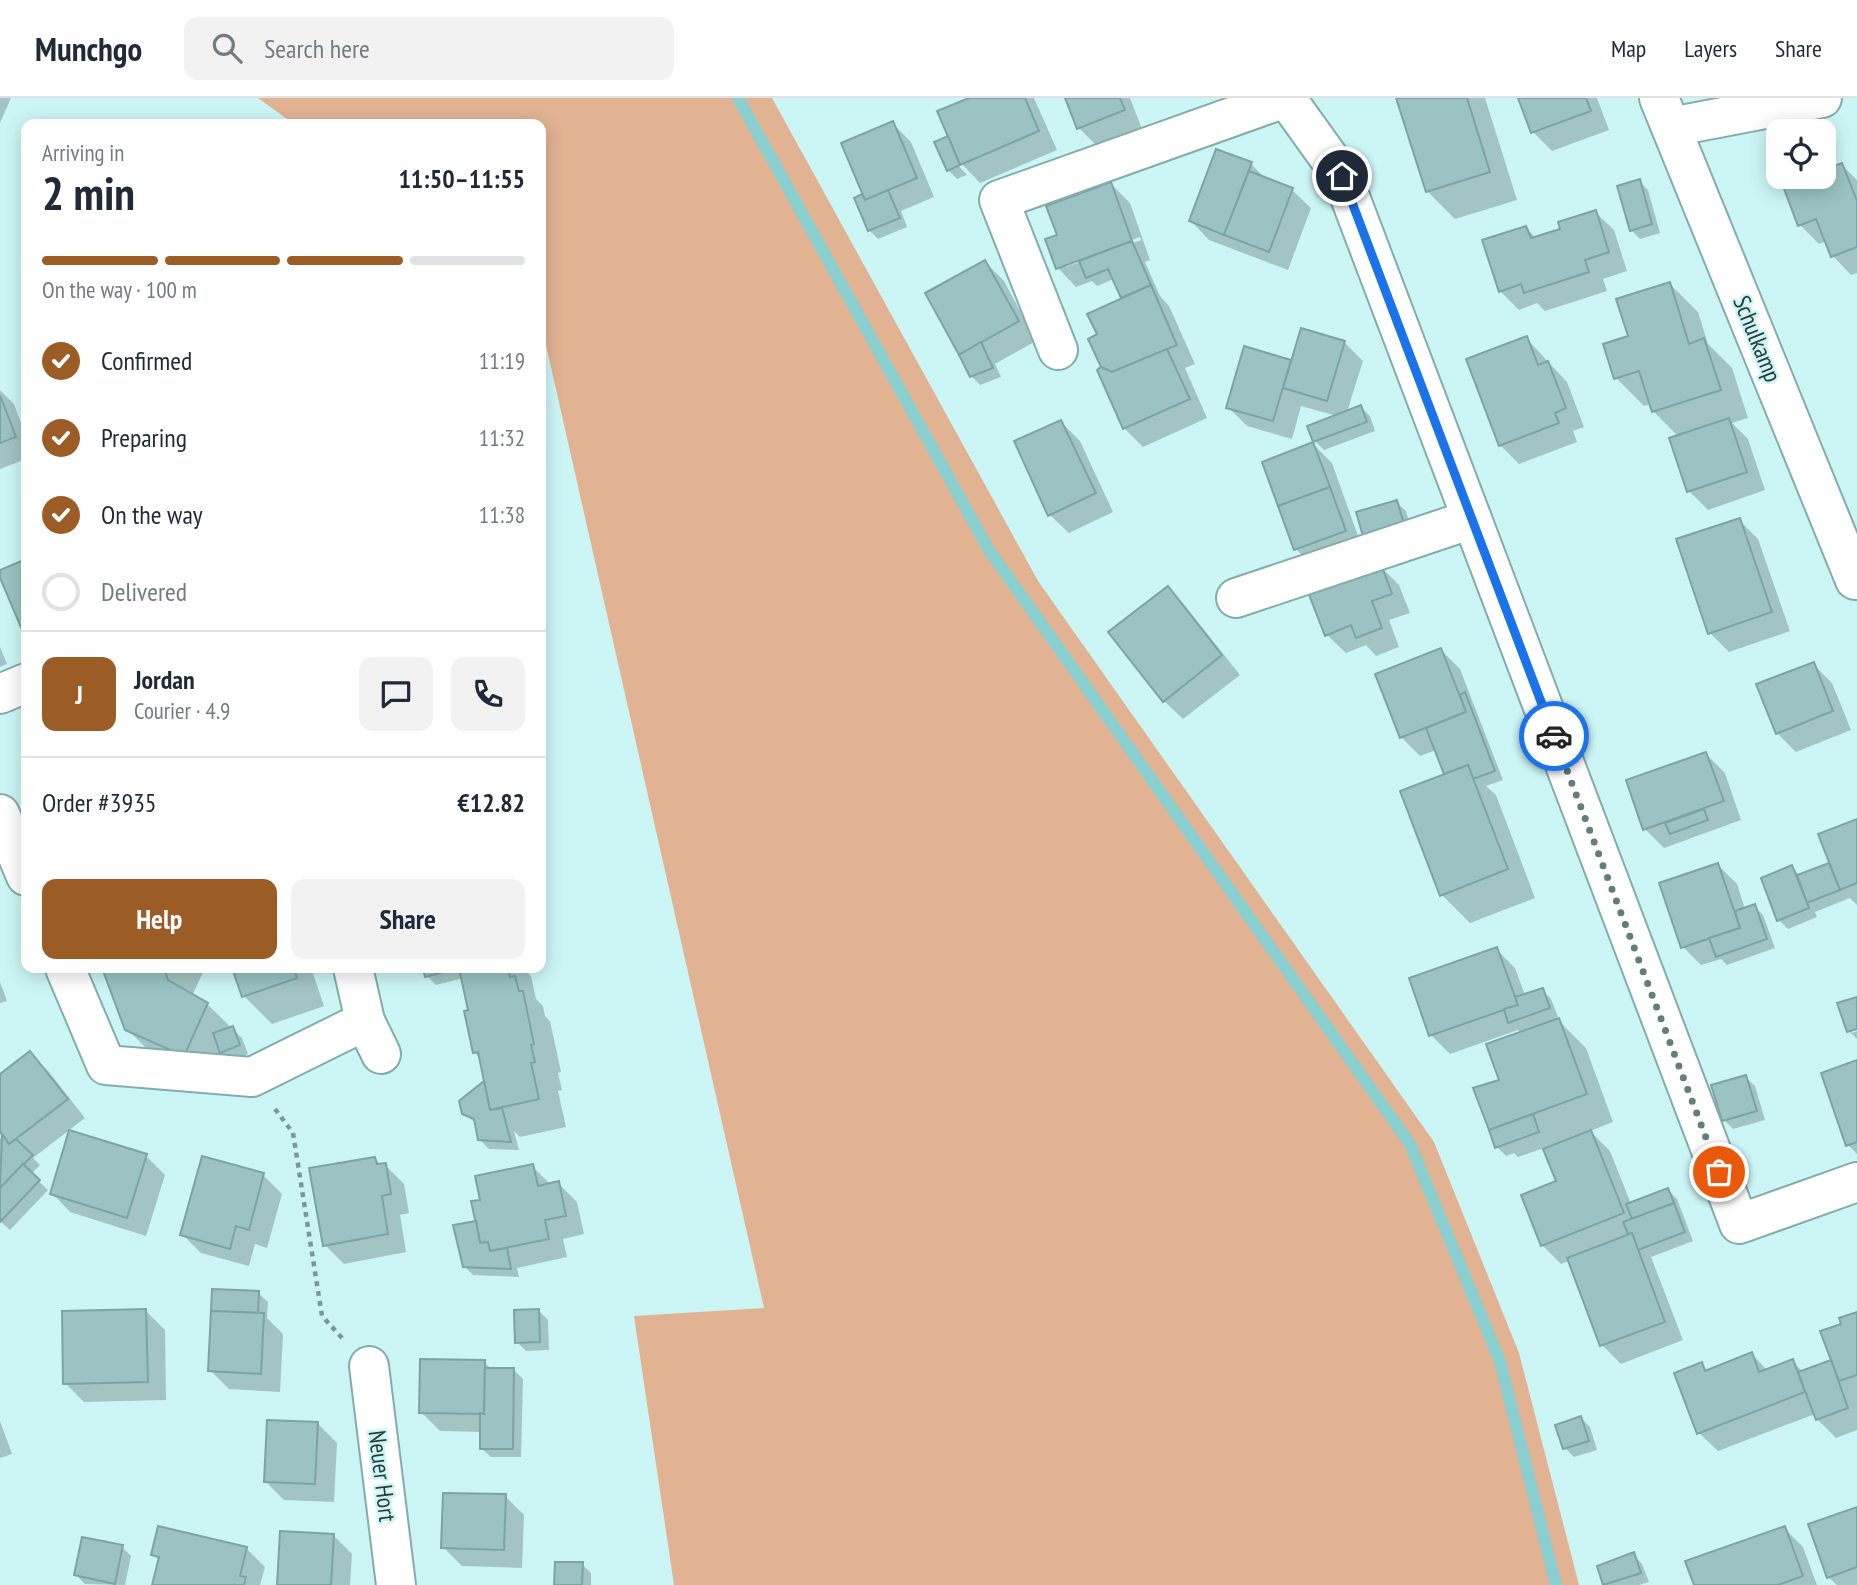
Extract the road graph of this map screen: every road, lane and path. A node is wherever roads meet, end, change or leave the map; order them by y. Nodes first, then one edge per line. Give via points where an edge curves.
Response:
1 (1285, 98) edge
2 (1822, 98) edge
3 (1665, 112) edge
4 (1058, 349) dead end
5 (1472, 519) junction
6 (1856, 581) edge
7 (1236, 598) dead end
8 (21, 685) edge
9 (0, 694) edge
10 (0, 814) edge
11 (21, 864) edge
12 (67, 973) edge
13 (354, 973) edge
14 (365, 1021) junction
15 (381, 1054) dead end
16 (252, 1077) junction
17 (1857, 1182) edge
18 (369, 1366) joint
19 (396, 1585) edge

1 - 4 street via 999,200
1 - 5 street via 1342,176
2 - 3 street
3 - 6 street, Schulkamp
5 - 7 street
5 - 17 street via 1739,1224
8 - 9 street
10 - 11 street
12 - 16 street via 106,1065
13 - 14 street
14 - 15 street
14 - 16 street
16 - 18 path via 293,1133 322,1316
18 - 19 street, Neuer Hort

